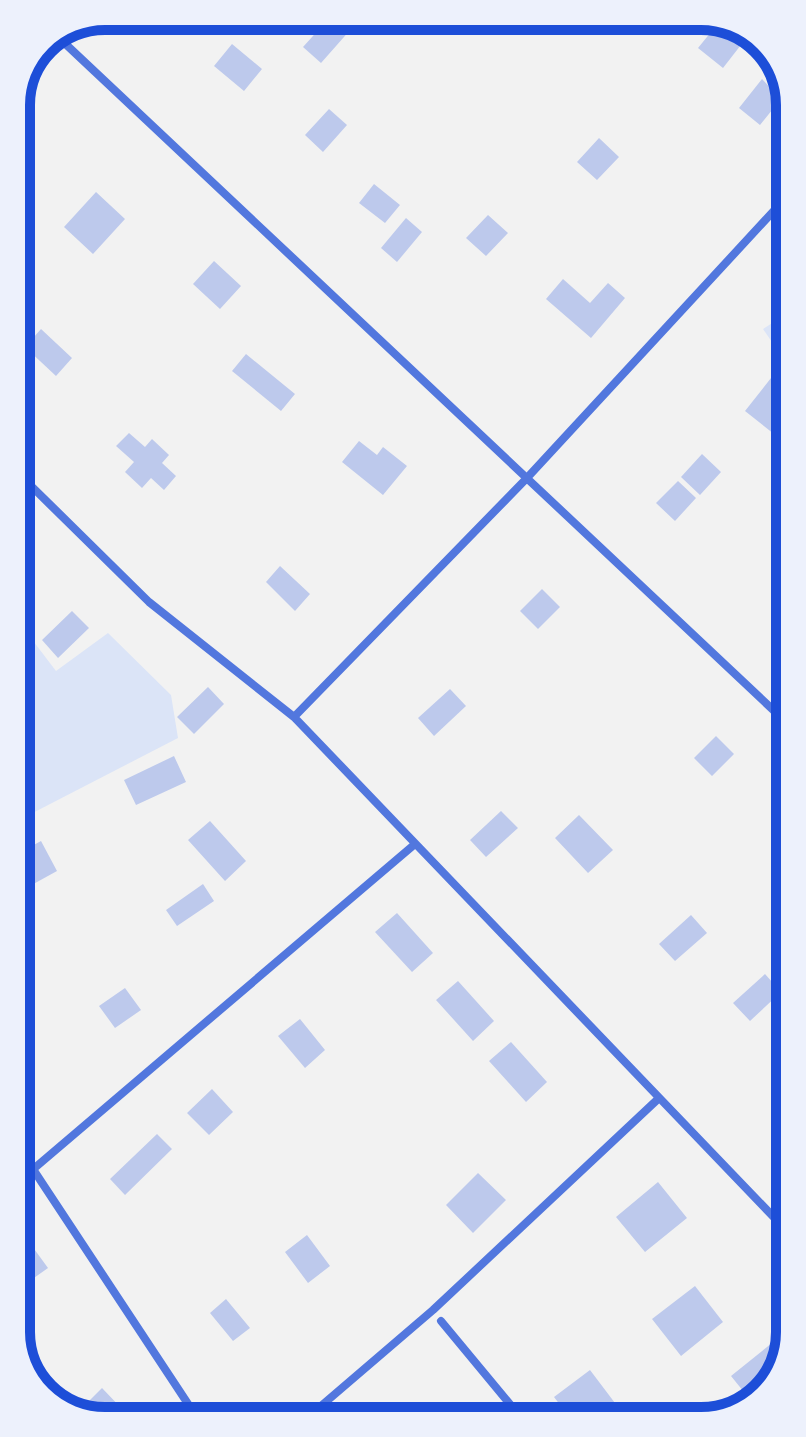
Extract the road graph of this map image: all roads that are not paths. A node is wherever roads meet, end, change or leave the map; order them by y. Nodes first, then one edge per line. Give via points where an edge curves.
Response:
1 (64, 43) edge
2 (776, 208) edge
3 (526, 479) junction
4 (30, 485) edge
5 (776, 713) edge
6 (294, 717) junction
7 (415, 844) junction
8 (658, 1099) junction
9 (30, 1166) edge
10 (32, 1169) junction
11 (776, 1220) edge
12 (441, 1321) dead end
13 (190, 1407) edge
14 (320, 1407) edge
15 (512, 1407) edge

1 - 3 street
2 - 3 street
3 - 5 street
3 - 6 street
4 - 6 street via 149,602
6 - 7 street
7 - 8 street
7 - 10 street
8 - 11 street
8 - 14 street via 433,1310
9 - 10 street
10 - 13 street
12 - 15 street

